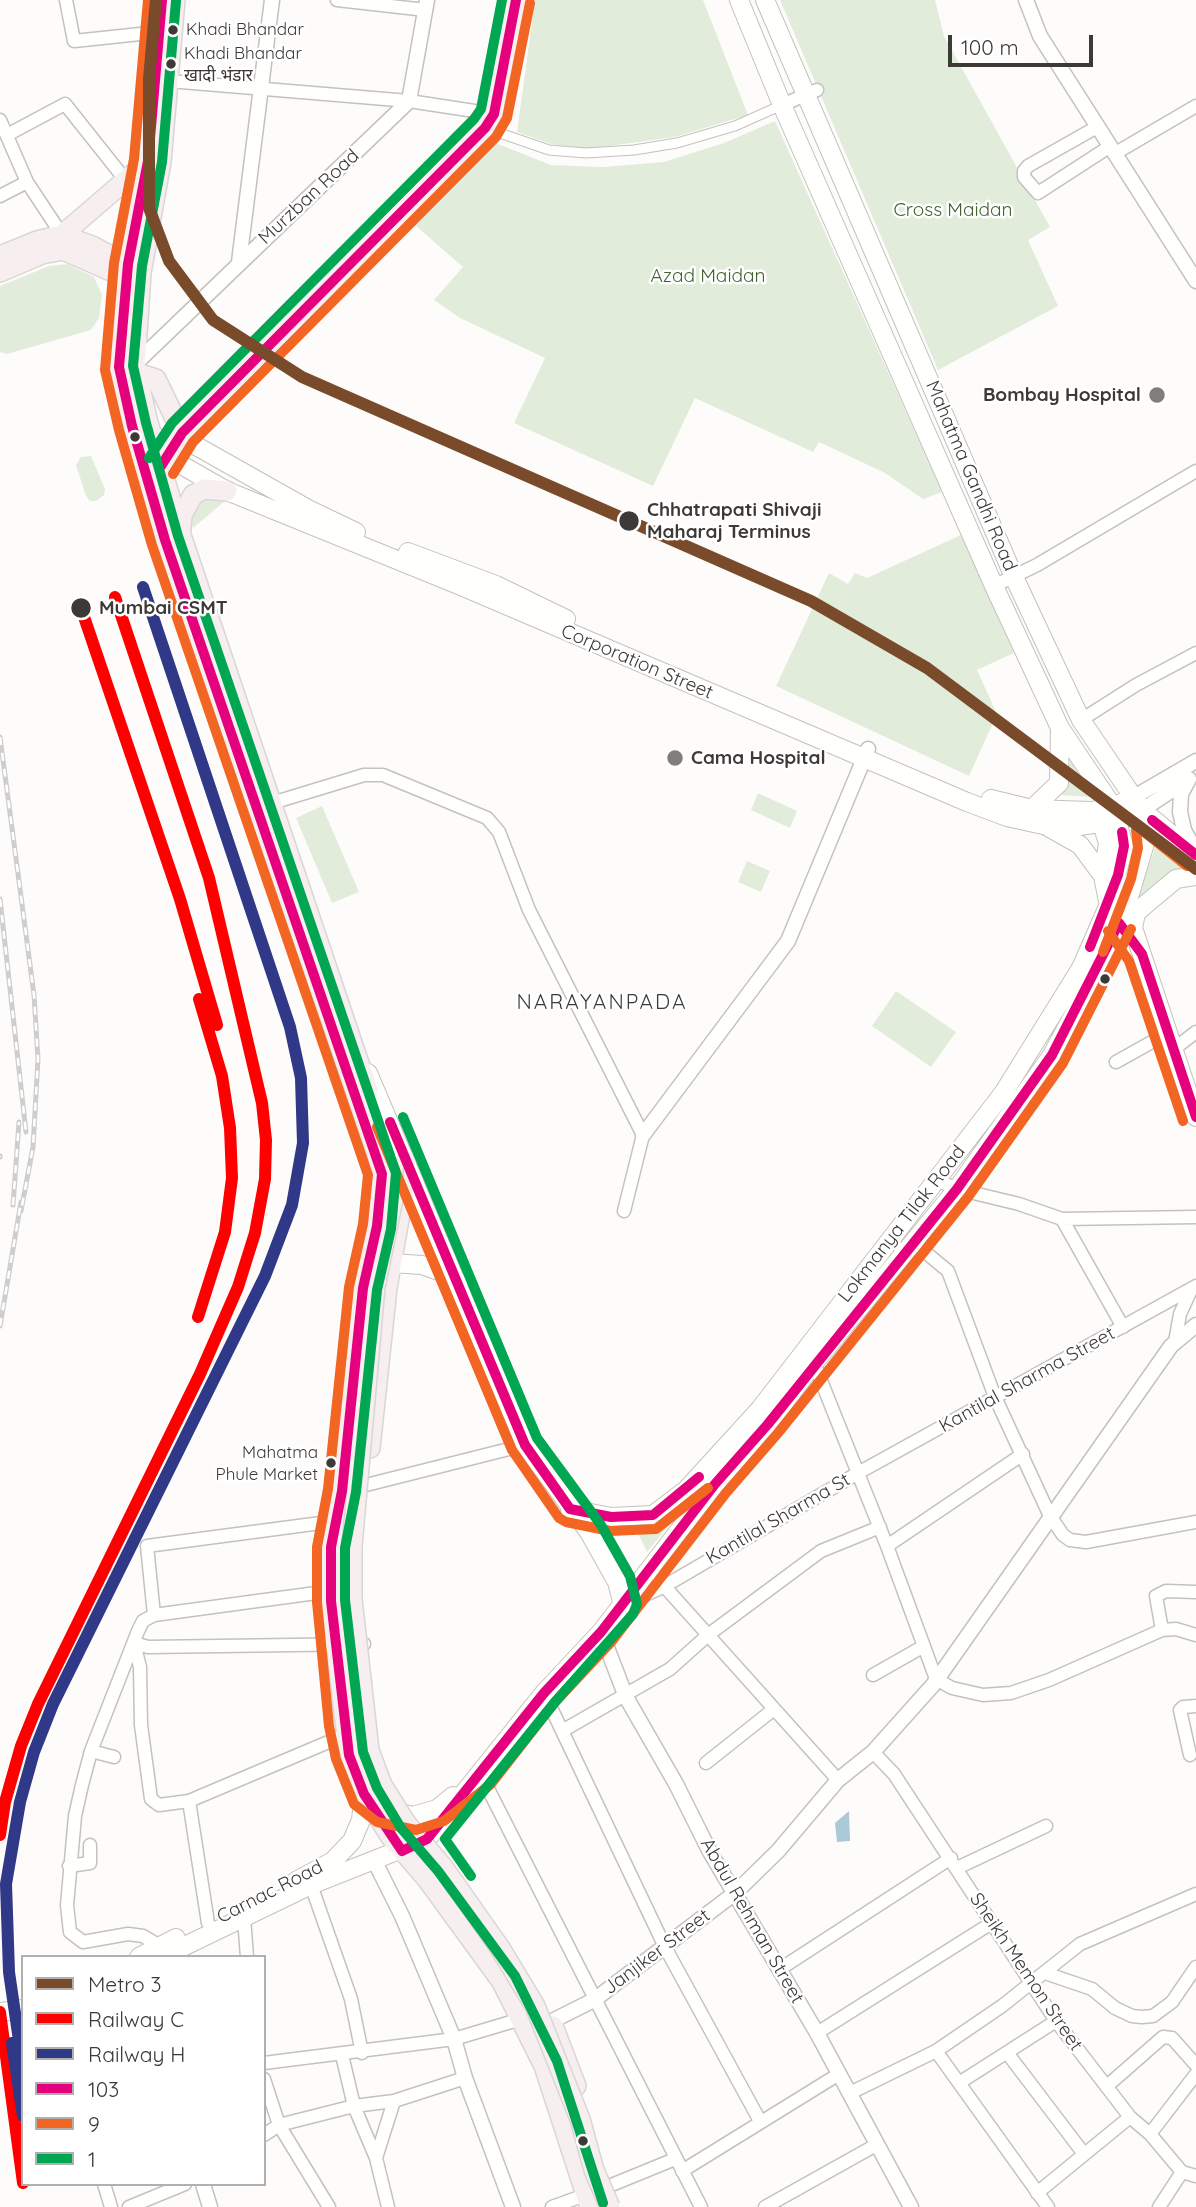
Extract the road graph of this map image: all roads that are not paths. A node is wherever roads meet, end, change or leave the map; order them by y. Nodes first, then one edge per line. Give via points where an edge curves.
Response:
1 (66, 0) edge
2 (162, 0) edge
3 (176, 0) edge
4 (272, 0) edge
5 (337, 0) edge
6 (516, 0) edge
7 (738, 0) edge
8 (765, 0) edge
9 (1026, 0) edge
10 (426, 5) edge
11 (159, 32) junction
12 (169, 81) junction
13 (261, 90) junction
14 (812, 92) junction
15 (410, 101) junction
16 (782, 105) junction
17 (1196, 106) edge
18 (0, 120) edge
19 (489, 121) junction
20 (1097, 127) junction
21 (7, 135) junction
22 (1111, 150) junction
23 (148, 161) junction
24 (27, 182) junction
25 (127, 182) junction
26 (0, 196) edge
27 (62, 235) junction
28 (0, 256) edge
29 (239, 262) junction
30 (0, 272) edge
31 (132, 272) junction
32 (1196, 281) edge
33 (136, 368) junction
34 (180, 436) junction
35 (153, 452) junction
36 (1196, 471) edge
37 (227, 491) junction
38 (181, 535) junction
39 (1014, 577) junction
40 (994, 586) junction
41 (493, 592) junction
42 (1196, 653) edge
43 (1081, 720) junction
44 (1060, 728) junction
45 (866, 754) junction
46 (1196, 761) edge
47 (1193, 777) edge
48 (272, 803) junction
49 (1032, 809) junction
50 (1143, 809) junction
51 (1111, 817) junction
52 (1043, 825) junction
53 (1196, 853) edge
54 (1104, 876) junction
55 (1196, 876) edge
56 (1109, 904) junction
57 (1119, 923) junction
58 (1142, 954) junction
59 (1196, 1032) edge
60 (1171, 1041) junction
61 (350, 1054) junction
62 (1116, 1062) dead end
63 (1196, 1117) edge
64 (643, 1135) junction
65 (399, 1164) junction
66 (937, 1180) junction
67 (957, 1189) junction
68 (624, 1211) dead end
69 (1196, 1217) edge
70 (1062, 1219) junction
71 (913, 1242) junction
72 (391, 1263) junction
73 (458, 1283) junction
74 (363, 1287) junction
75 (1194, 1287) edge
76 (1196, 1325) edge
77 (1123, 1327) junction
78 (1175, 1342) junction
79 (814, 1363) junction
80 (995, 1397) junction
81 (525, 1445) junction
82 (1023, 1454) junction
83 (858, 1473) junction
84 (366, 1485) joint
85 (570, 1509) junction
86 (1050, 1516) junction
87 (338, 1517) junction
88 (1196, 1522) edge
89 (880, 1527) junction
90 (887, 1546) junction
91 (648, 1568) junction
92 (663, 1587) junction
93 (331, 1591) junction
94 (1196, 1592) edge
95 (623, 1605) junction
96 (154, 1615) junction
97 (1162, 1630) junction
98 (601, 1632) junction
99 (1196, 1634) edge
100 (708, 1635) junction
101 (134, 1643) junction
102 (366, 1643) dead end
103 (336, 1645) junction
104 (924, 1646) junction
105 (873, 1675) dead end
106 (936, 1679) junction
107 (544, 1693) junction
108 (626, 1697) junction
109 (1196, 1706) edge
110 (774, 1709) junction
111 (562, 1731) junction
112 (345, 1735) junction
113 (92, 1751) junction
114 (873, 1752) junction
115 (1190, 1755) dead end
116 (114, 1757) dead end
117 (706, 1763) dead end
118 (481, 1775) junction
119 (838, 1780) junction
120 (363, 1794) junction
121 (189, 1801) junction
122 (413, 1816) junction
123 (1046, 1826) dead end
124 (427, 1839) junction
125 (90, 1845) dead end
126 (402, 1851) junction
127 (374, 1860) junction
128 (954, 1863) junction
129 (69, 1866) junction
130 (311, 1885) junction
131 (735, 1893) junction
132 (1196, 1894) edge
133 (244, 1918) junction
134 (208, 1923) junction
135 (990, 1924) junction
136 (665, 1947) junction
137 (160, 1951) edge
138 (247, 1955) edge
139 (1196, 1967) edge
140 (780, 1969) junction
141 (1045, 1973) junction
142 (1031, 1982) junction
143 (594, 2000) junction
144 (21, 2009) edge
145 (0, 2012) edge
146 (21, 2019) edge
147 (520, 2019) junction
148 (1056, 2021) junction
149 (0, 2022) edge
150 (550, 2022) junction
151 (817, 2033) junction
152 (454, 2039) junction
153 (936, 2051) junction
154 (362, 2053) junction
155 (1009, 2054) junction
156 (342, 2055) junction
157 (266, 2063) edge
158 (1196, 2066) edge
159 (839, 2074) junction
160 (1196, 2074) edge
161 (465, 2078) junction
162 (959, 2083) junction
163 (266, 2085) edge
164 (1107, 2086) junction
165 (850, 2093) junction
166 (394, 2101) junction
167 (354, 2106) junction
168 (1130, 2117) junction
169 (760, 2121) junction
170 (279, 2125) junction
171 (266, 2134) edge
172 (1150, 2134) junction
173 (876, 2145) junction
174 (1084, 2154) junction
175 (376, 2158) junction
176 (679, 2165) junction
177 (1182, 2172) junction
178 (1196, 2176) edge
179 (105, 2186) edge
180 (180, 2186) edge
181 (204, 2186) edge
182 (609, 2186) junction
183 (1037, 2193) junction
184 (588, 2201) edge
185 (783, 2202) edge
186 (111, 2207) edge
187 (129, 2207) edge
188 (210, 2207) edge
189 (329, 2207) edge
190 (388, 2207) edge
191 (513, 2207) edge
192 (552, 2207) edge
193 (601, 2207) edge
194 (612, 2207) edge
195 (701, 2207) edge
196 (765, 2207) edge
197 (911, 2207) edge
198 (1047, 2207) edge
199 (1159, 2207) edge

1 - 11 street via 74,41
2 - 11 main road
3 - 12 main road
4 - 13 street
5 - 10 street
6 - 19 main road
7 - 16 main road
8 - 14 main road, Mahatma Gandhi Road
9 - 20 street via 1040,36
10 - 15 street
11 - 23 main road
12 - 13 street
12 - 31 main road via 161,162
13 - 15 street
13 - 29 street
14 - 16 street
14 - 39 main road, Mahatma Gandhi Road via 827,143
15 - 19 street
15 - 29 street, Murzban Road
16 - 19 street via 735,126 677,143 586,153 549,150
16 - 40 main road
17 - 22 street
18 - 21 street
19 - 34 main road
20 - 22 street
20 - 22 street via 1028,166 1024,174 1032,190 1042,191
21 - 24 street
21 - 25 street via 65,104
22 - 32 street
23 - 25 main road
23 - 31 main road
24 - 26 street
24 - 27 street
25 - 27 main road
27 - 28 main road
27 - 31 main road
29 - 33 street, Murzban Road
30 - 31 main road via 63,250
31 - 33 main road
31 - 35 main road via 119,367
33 - 34 main road via 156,379
33 - 35 main road
34 - 35 main road
34 - 41 main road, Corporation Street via 307,509
35 - 37 main road, Corporation Street
35 - 38 main road
35 - 61 main road via 165,540
36 - 39 street
37 - 38 main road via 204,489 193,495 182,515
37 - 41 main road, Corporation Street
38 - 48 main road
39 - 40 street
39 - 43 main road, Mahatma Gandhi Road
40 - 44 main road
41 - 45 main road, Corporation Street
42 - 43 street
43 - 50 main road, Mahatma Gandhi Road
44 - 49 main road via 1059,783
44 - 51 main road
45 - 49 main road, Corporation Street via 969,792
45 - 52 main road, Corporation Street via 967,802
45 - 64 street via 788,941
46 - 50 street
47 - 50 street
47 - 53 street via 1181,794 1180,812
48 - 61 main road
48 - 64 street via 364,775 383,775 487,818 499,832 529,910
49 - 51 main road, Corporation Street via 1091,811
50 - 51 main road, Corporation Street
50 - 53 main road, Mahatma Gandhi Road
50 - 57 main road, Lokmanya Tilak Road
51 - 52 main road, Corporation Street
51 - 54 main road
51 - 56 main road, Lokmanya Tilak Road via 1124,846
52 - 54 main road via 1080,845
54 - 56 main road
55 - 58 main road via 1176,879 1136,913 1133,928
56 - 57 main road
56 - 66 main road, Lokmanya Tilak Road via 1081,968 1004,1092
57 - 58 main road
57 - 67 main road, Lokmanya Tilak Road via 1052,1055
58 - 60 main road
59 - 60 street
60 - 62 street
60 - 63 main road
61 - 65 main road
61 - 74 main road via 382,1174 377,1226
64 - 68 street
65 - 72 main road via 404,1200
65 - 73 main road
65 - 194 main road, bridge via 375,1287 352,1546 363,1721 382,1785 493,1938 535,2007 580,2119 594,2170
66 - 67 street
66 - 85 main road, Lokmanya Tilak Road via 760,1409 686,1490 653,1515 635,1518
67 - 70 street
67 - 71 main road, Lokmanya Tilak Road
69 - 70 street
70 - 77 street
71 - 79 main road, Lokmanya Tilak Road
71 - 80 street via 948,1271
72 - 73 main road via 422,1265
72 - 74 main road via 376,1269
72 - 84 main road
73 - 81 main road
74 - 87 main road
75 - 77 street, Kantilal Sharma Street
75 - 78 street via 1180,1314
76 - 78 street, Janjiker Street
77 - 80 street, Kantilal Sharma Street
78 - 86 street, Janjiker Street
79 - 83 street
79 - 91 main road, Lokmanya Tilak Road
80 - 82 street
80 - 83 street, Kantilal Sharma Street
81 - 84 street
81 - 85 main road
82 - 86 street
82 - 90 street
83 - 89 street
83 - 92 street, Kantilal Sharma St
85 - 95 main road via 589,1532 617,1583
86 - 88 street via 1063,1535 1079,1541
86 - 106 street, Janjiker Street
87 - 93 main road via 331,1547
87 - 96 street via 147,1546
87 - 193 main road via 352,1722 368,1777 397,1829 491,1950 529,2010
89 - 90 street
89 - 100 street via 821,1550
90 - 104 street
91 - 92 street
91 - 95 main road, Lokmanya Tilak Road
92 - 95 street, Kantilal Sharma St
92 - 100 street
93 - 96 street
93 - 103 main road
94 - 97 street via 1166,1591 1156,1596
95 - 98 main road, Lokmanya Tilak Road
96 - 101 street via 143,1621
97 - 99 street
97 - 106 street via 1011,1693 983,1695
98 - 107 main road, Lokmanya Tilak Road
98 - 108 street, Abdul Rehman Street
100 - 108 street via 670,1670
100 - 110 street
101 - 103 street via 148,1647
101 - 113 street
101 - 121 street via 151,1799 159,1805
102 - 103 street
103 - 112 main road
104 - 105 street
104 - 106 street
106 - 114 street, Janjiker Street
107 - 111 street
107 - 118 main road, Lokmanya Tilak Road
108 - 111 street
108 - 131 street, Abdul Rehman Street
109 - 115 street via 1180,1710
110 - 117 street
110 - 119 street
111 - 136 street
112 - 120 main road
112 - 121 street
113 - 116 street
113 - 129 street via 75,1816
114 - 119 street, Janjiker Street
114 - 128 street, Sheikh Memon Street via 894,1773
118 - 122 main road via 437,1809
118 - 124 main road, Lokmanya Tilak Road
118 - 143 street
119 - 131 street, Janjiker Street
120 - 122 main road via 383,1809
120 - 126 main road
120 - 134 main road, Carnac Road via 361,1820 352,1841 333,1861
121 - 134 street
122 - 124 main road
123 - 128 street
124 - 126 main road, Carnac Road
124 - 150 main road via 499,1938
125 - 129 street via 90,1863
126 - 127 main road, Carnac Road
126 - 147 main road via 484,1955
127 - 130 main road, Carnac Road
127 - 152 street
128 - 135 street, Sheikh Memon Street
128 - 140 street
129 - 137 street via 67,1905 73,1937 83,1942 143,1936
130 - 133 main road, Carnac Road
130 - 154 street via 351,1999
131 - 136 street, Janjiker Street
131 - 140 street, Abdul Rehman Street
132 - 141 street via 1080,1944
133 - 137 main road, Carnac Road
133 - 138 street
134 - 137 main road, Carnac Road
135 - 142 street, Sheikh Memon Street
135 - 151 street
136 - 143 street, Janjiker Street
136 - 169 street
139 - 141 street via 1172,2003 1153,2016 1142,2017 1115,2008 1092,1989
140 - 151 street, Abdul Rehman Street
141 - 142 street
142 - 148 street, Sheikh Memon Street
142 - 153 street
143 - 150 street, Janjiker Street
143 - 176 street
144 - 145 main road
146 - 149 main road
147 - 150 street
147 - 152 street
147 - 184 main road via 544,2066
148 - 155 street
148 - 164 street, Sheikh Memon Street
150 - 182 main road via 588,2117
151 - 159 street, Abdul Rehman Street
152 - 154 street
152 - 161 street
153 - 162 street
153 - 165 street
154 - 156 street
155 - 162 street
155 - 174 street
156 - 157 street
156 - 167 street
158 - 164 street via 1172,2038 1163,2037
159 - 165 street, Abdul Rehman Street
159 - 169 street
160 - 172 street
161 - 166 street
161 - 191 street
162 - 183 street
163 - 170 street
164 - 168 street, Sheikh Memon Street
165 - 173 street, Abdul Rehman Street
166 - 167 street
166 - 175 street
167 - 170 street
167 - 175 street
168 - 172 street, Sheikh Memon Street
168 - 174 street
169 - 176 street
170 - 171 street
170 - 189 street
172 - 177 street, Sheikh Memon Street
173 - 185 street
173 - 197 street, Abdul Rehman Street
174 - 183 street
175 - 190 street
176 - 182 street
176 - 195 street
177 - 178 street
177 - 199 street
179 - 186 street
180 - 187 street
181 - 188 street
182 - 194 main road
183 - 198 street
184 - 192 street
185 - 196 street

